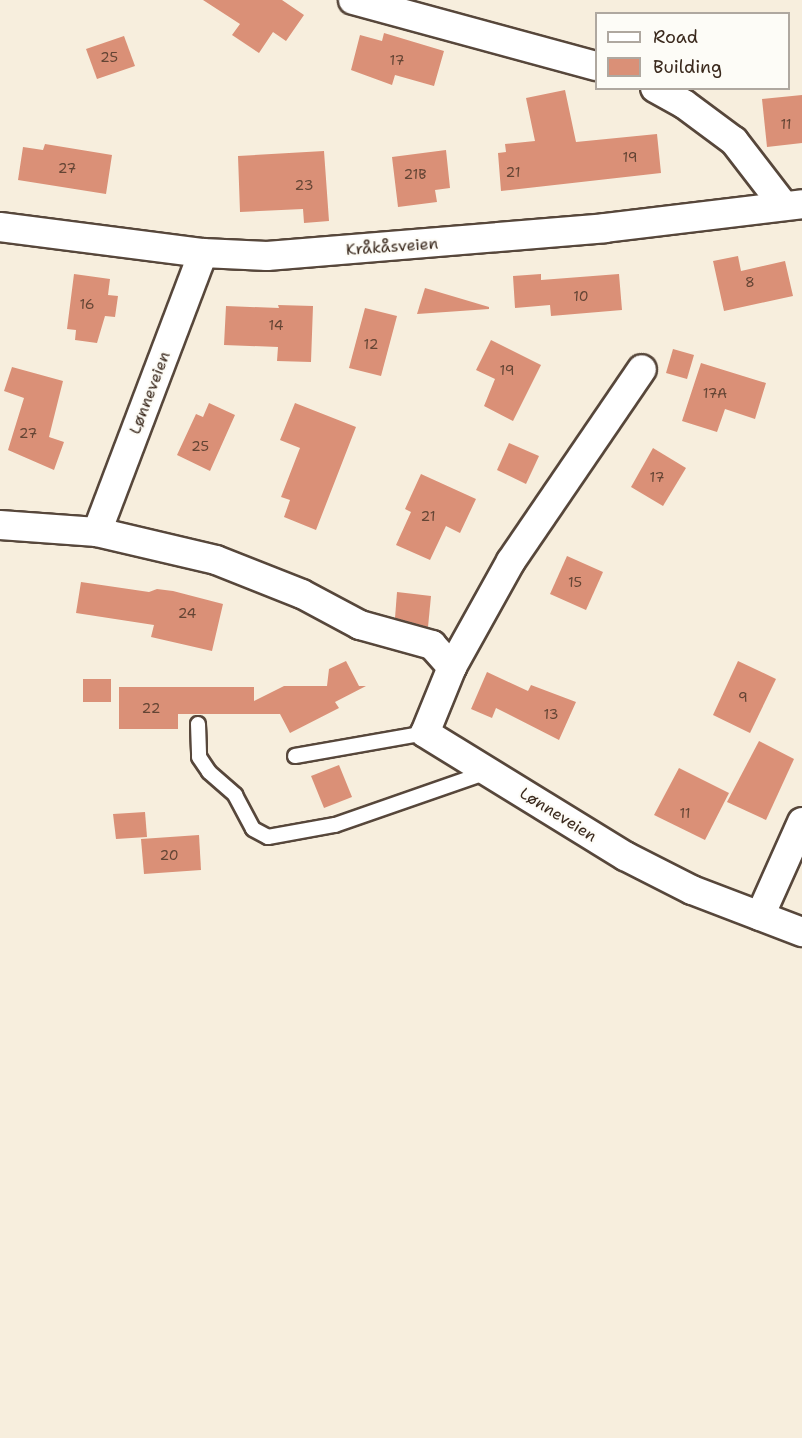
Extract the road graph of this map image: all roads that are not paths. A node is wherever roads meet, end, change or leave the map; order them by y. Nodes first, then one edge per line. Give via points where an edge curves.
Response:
1 (353, 0) edge
2 (595, 65) edge
3 (659, 90) edge
4 (793, 205) edge
5 (0, 228) edge
6 (203, 253) junction
7 (642, 369) dead end
8 (0, 525) edge
9 (98, 532) junction
10 (452, 667) junction
11 (198, 724) dead end
12 (425, 733) junction
13 (295, 756) dead end
14 (489, 771) junction
15 (802, 822) edge
16 (760, 916) junction
17 (802, 932) edge

1 - 2 street
3 - 4 street, Kråkåsveien via 734,141
4 - 6 street, Kråkåsveien via 430,244 267,256
5 - 6 street, Kråkåsveien
6 - 9 street, Lønneveien
7 - 10 street via 511,561
8 - 9 street
9 - 10 street via 248,569 360,625 432,645
10 - 12 street
11 - 14 lane via 199,757 209,772 235,795 253,829 268,837 335,825
12 - 13 lane
12 - 14 street, Lønneveien
14 - 16 street, Lønneveien via 625,856 692,890
15 - 16 street
16 - 17 street, Lønneveien

